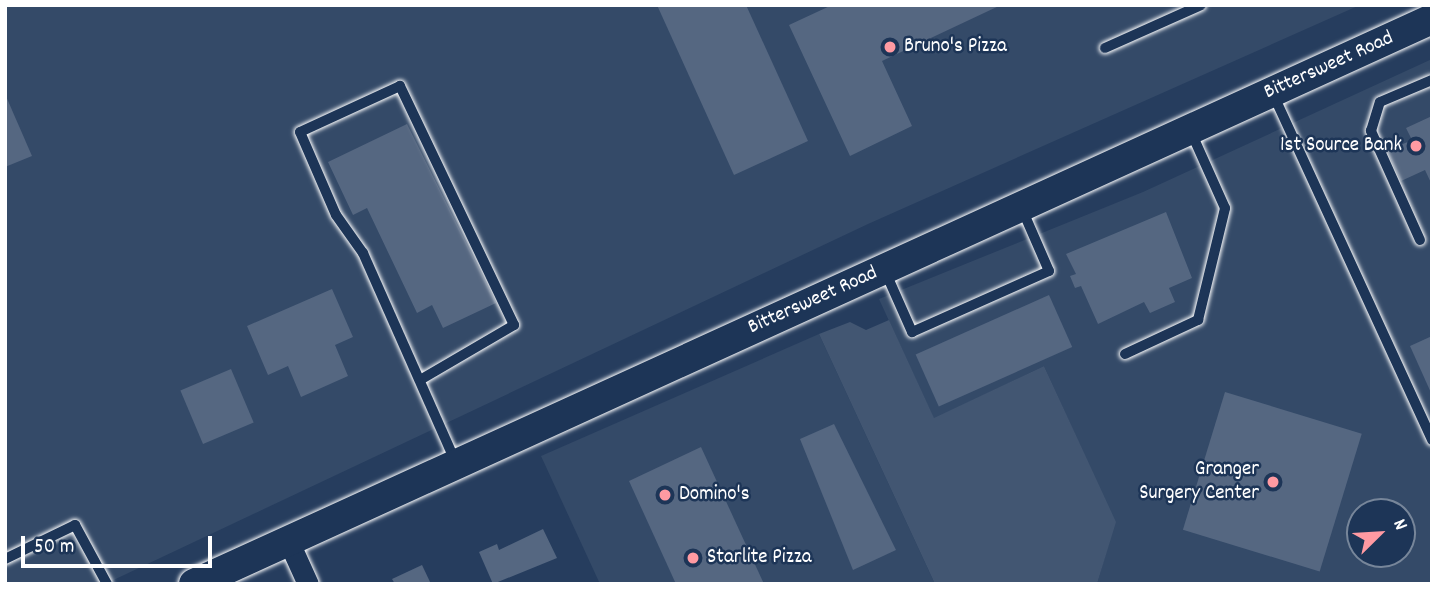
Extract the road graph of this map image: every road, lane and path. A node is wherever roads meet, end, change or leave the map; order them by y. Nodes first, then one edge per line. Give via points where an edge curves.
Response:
1 (1201, 5) edge
2 (1432, 19) edge
3 (1105, 48) dead end
4 (1432, 79) edge
5 (1271, 92) junction
6 (1190, 129) junction
7 (1020, 206) junction
8 (1420, 240) dead end
9 (884, 269) junction
10 (1125, 354) dead end
11 (420, 380) junction
12 (1432, 440) edge
13 (456, 464) junction
14 (288, 540) junction
15 (5, 559) edge
16 (107, 584) edge
17 (194, 584) edge
18 (308, 584) edge

1 - 3 lane
2 - 5 street, Bittersweet Road
4 - 8 lane via 1380,102 1371,131
5 - 6 street, Bittersweet Road
5 - 12 lane
6 - 7 street, Bittersweet Road
6 - 10 lane via 1225,208 1198,320
7 - 9 street, Bittersweet Road
7 - 9 lane via 1049,271 912,332
9 - 13 street, Bittersweet Road
11 - 11 lane via 363,253 336,215 300,132 400,86 514,327
11 - 13 lane
13 - 14 street, Bittersweet Road
14 - 17 street, Bittersweet Road
14 - 18 street
15 - 16 lane via 75,526

